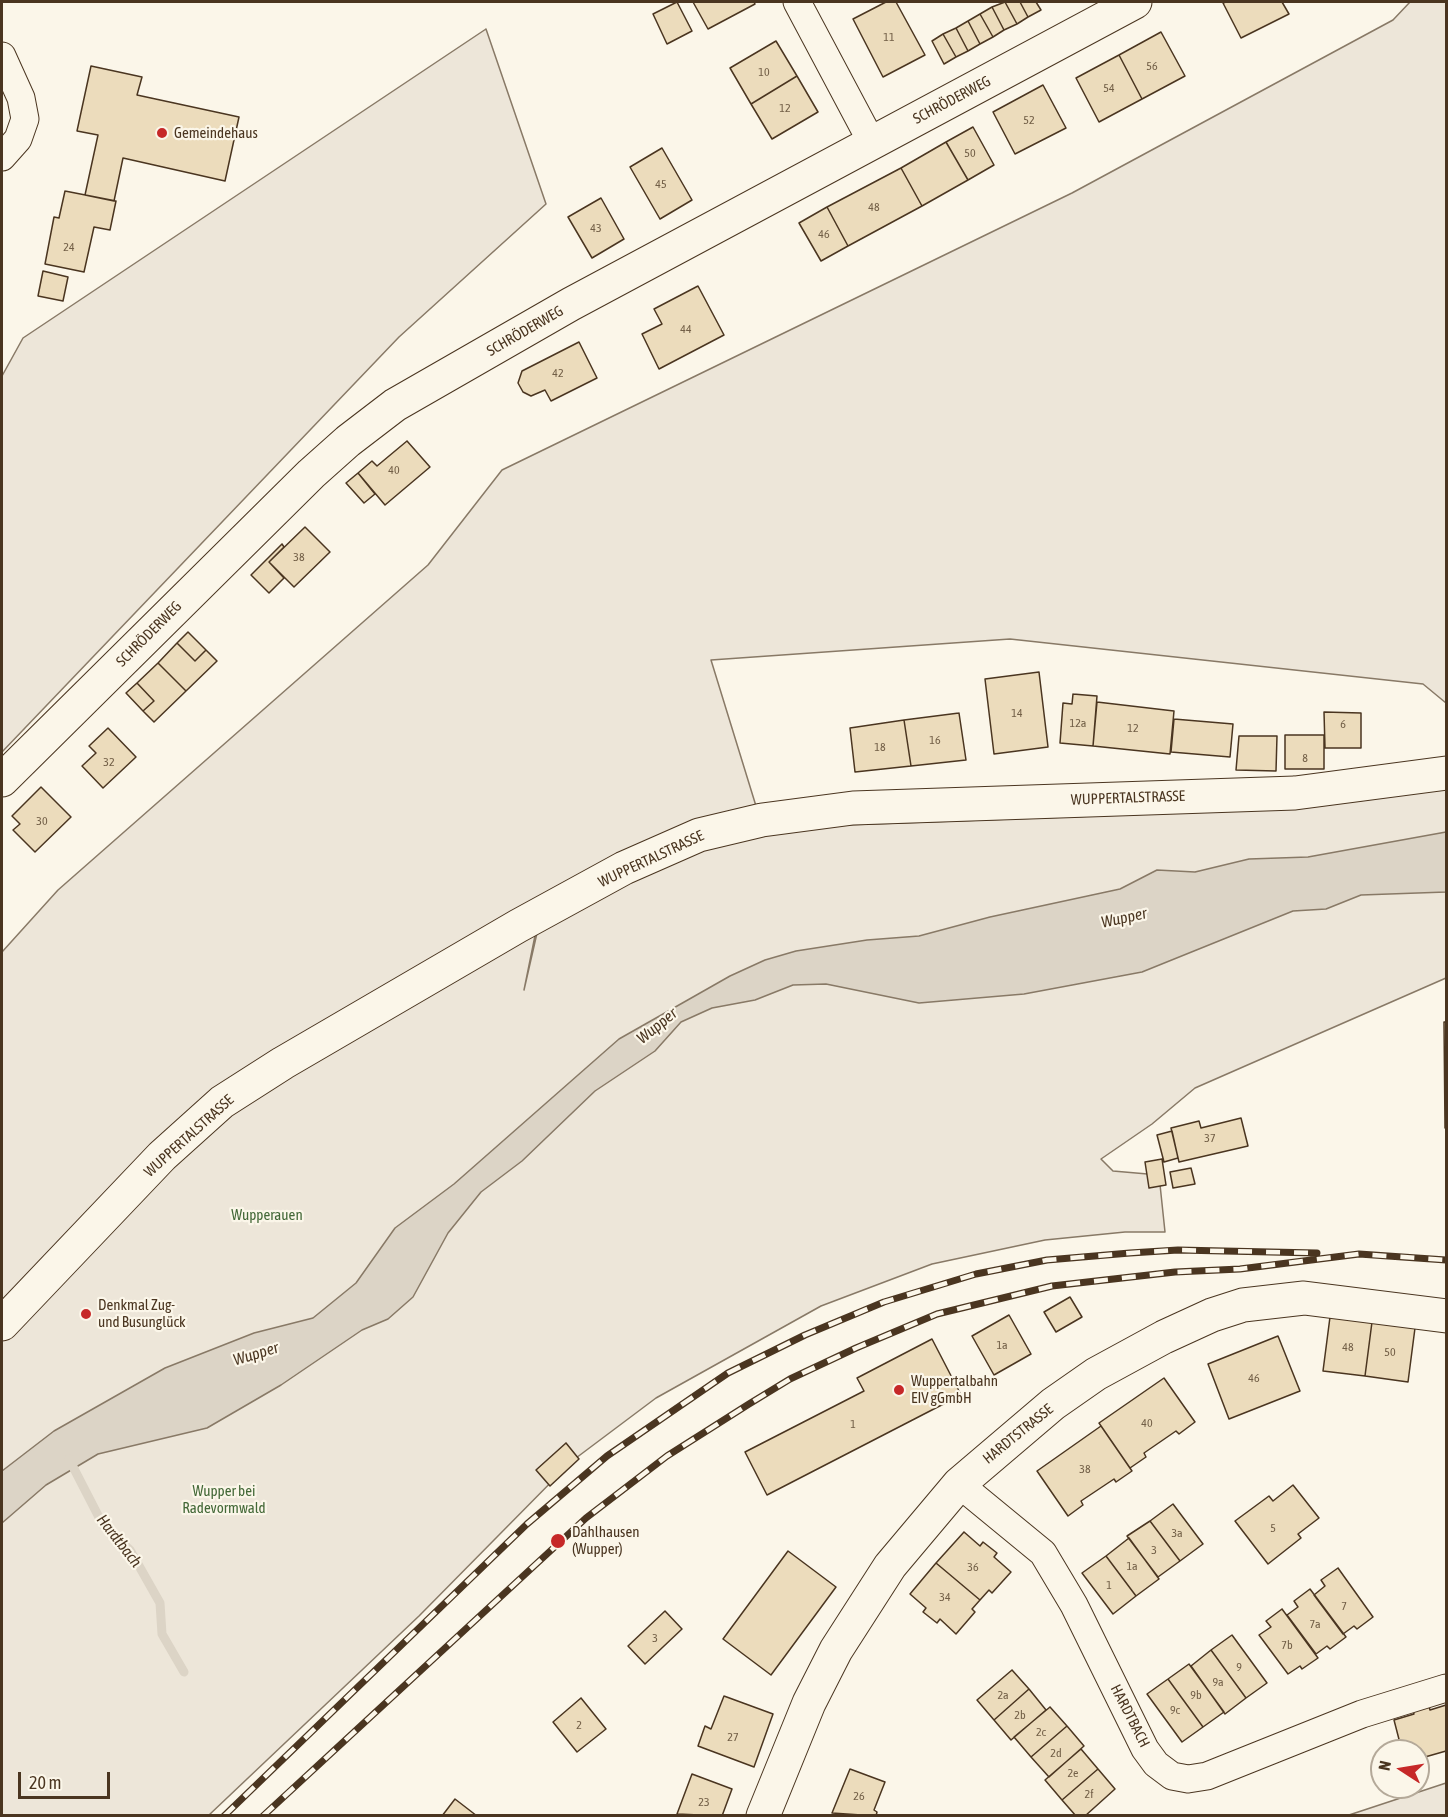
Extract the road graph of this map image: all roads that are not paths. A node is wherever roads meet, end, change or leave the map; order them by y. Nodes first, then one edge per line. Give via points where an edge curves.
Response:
1 (797, 2) edge
2 (1135, 2) edge
3 (2, 56) edge
4 (872, 143) junction
5 (2, 157) edge
6 (1446, 773) edge
7 (2, 780) edge
8 (1446, 1316) edge
9 (2, 1324) edge
10 (959, 1484) junction
11 (1446, 1688) edge
12 (763, 1815) edge

1 - 4 street
2 - 4 main road, SCHRÖDERWEG
3 - 5 street via 21,98 25,119 18,139
4 - 7 main road, SCHRÖDERWEG via 572,304 395,405 311,474
6 - 9 main road, WUPPERTALSTRASSE via 1295,793 853,808 762,820 699,835 624,868 518,926 222,1102 162,1156
8 - 10 main road, HARDTSTRASSE via 1304,1298 1243,1305 1212,1315 1096,1374 1053,1404
10 - 11 street, HARDTBACH via 1043,1552 1074,1605 1145,1749 1172,1776 1207,1776 1362,1714
10 - 12 main road, HARDTSTRASSE via 890,1566 836,1650 809,1703

